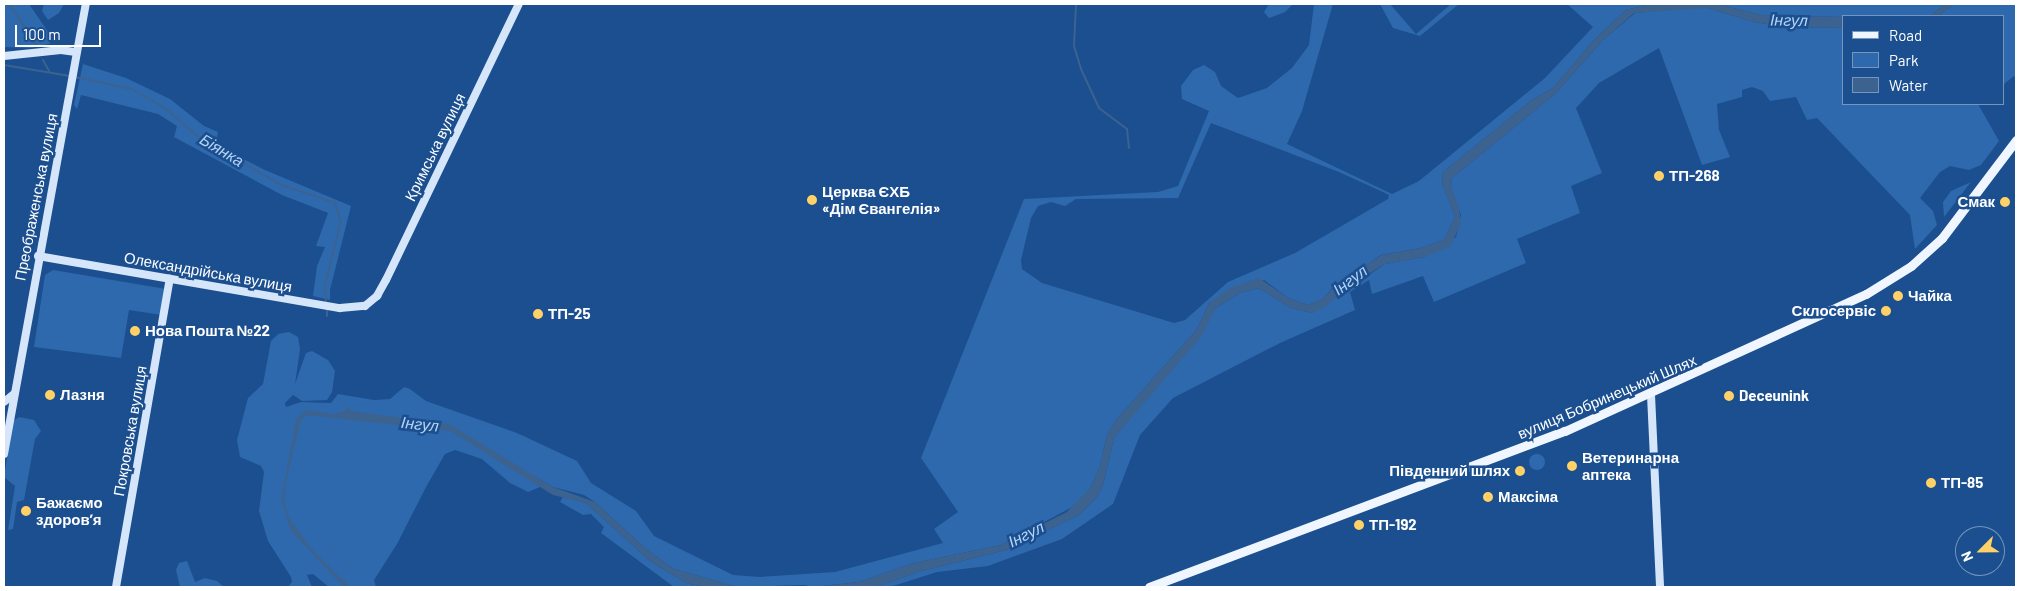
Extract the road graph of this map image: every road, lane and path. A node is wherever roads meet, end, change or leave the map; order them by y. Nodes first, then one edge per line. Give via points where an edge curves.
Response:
1 (86, 4) edge
2 (519, 4) edge
3 (76, 52) junction
4 (4, 56) edge
5 (2016, 140) edge
6 (38, 256) junction
7 (170, 279) junction
8 (372, 301) joint
9 (14, 394) junction
10 (1651, 394) junction
11 (4, 402) edge
12 (4, 454) edge
13 (116, 587) edge
14 (1149, 587) edge
15 (1660, 587) edge

1 - 3 street, Преображенська вулиця
2 - 8 street, Кримська вулиця via 386,280
3 - 4 street via 61,50
3 - 6 street, Преображенська вулиця
5 - 10 main road, вулиця Бобринецький Шлях via 1942,238 1904,271 1824,314
6 - 7 street, Олександрійська вулиця
6 - 9 street, Преображенська вулиця
7 - 8 street, Олександрійська вулиця via 340,308 356,308
7 - 13 street, Покровська вулиця
9 - 11 street
9 - 12 street, Преображенська вулиця
10 - 14 main road, вулиця Бобринецький Шлях via 1523,448
10 - 15 street

